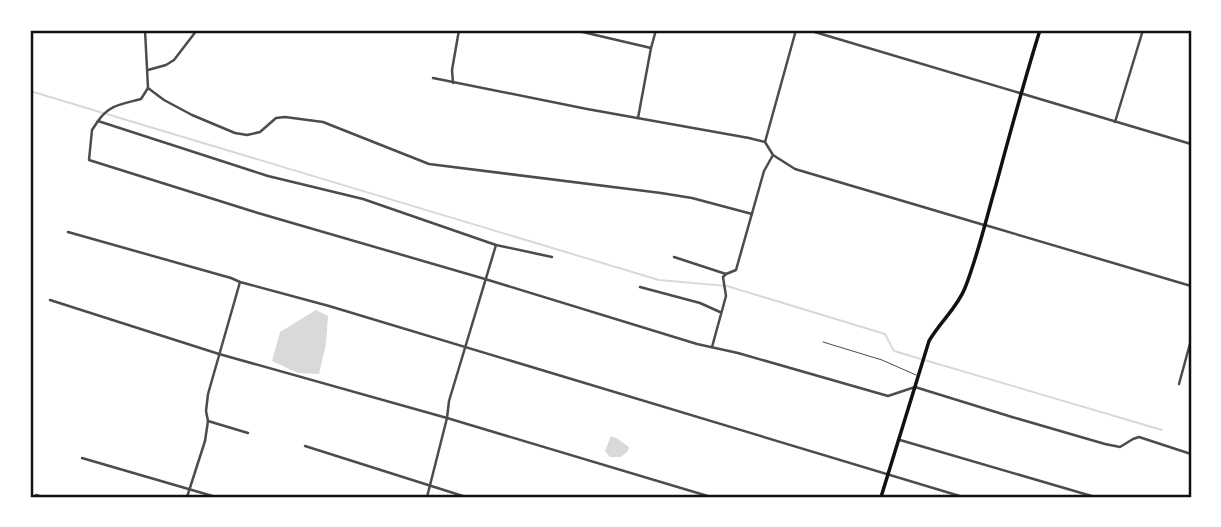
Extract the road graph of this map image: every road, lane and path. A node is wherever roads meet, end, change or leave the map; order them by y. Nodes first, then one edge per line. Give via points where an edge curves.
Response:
1 (145, 30) edge
2 (197, 30) edge
3 (458, 30) edge
4 (574, 30) edge
5 (656, 30) edge
6 (796, 30) edge
7 (808, 30) edge
8 (1040, 30) edge
9 (1143, 30) edge
10 (651, 48) junction
11 (147, 71) junction
12 (433, 78) dead end
13 (453, 83) junction
14 (148, 88) junction
15 (1020, 93) junction
16 (638, 118) junction
17 (97, 121) junction
18 (1115, 122) junction
19 (765, 142) junction
20 (1191, 144) edge
21 (772, 155) junction
22 (752, 214) junction
23 (985, 225) junction
24 (68, 232) dead end
25 (496, 244) junction
26 (552, 257) dead end
27 (674, 257) dead end
28 (726, 274) junction
29 (485, 279) junction
30 (240, 282) junction
31 (1191, 286) edge
32 (640, 287) dead end
33 (50, 300) dead end
34 (721, 313) junction
35 (1191, 340) edge
36 (823, 342) dead end
37 (712, 346) junction
38 (464, 347) junction
39 (219, 354) junction
40 (918, 376) junction
41 (1179, 384) dead end
42 (915, 387) junction
43 (447, 418) junction
44 (208, 421) junction
45 (248, 433) dead end
46 (899, 440) junction
47 (305, 446) dead end
48 (1191, 454) edge
49 (82, 458) dead end
50 (888, 475) junction
51 (431, 486) junction
52 (191, 490) junction
53 (36, 495) dead end
54 (43, 497) edge
55 (187, 497) edge
56 (216, 497) edge
57 (427, 497) edge
58 (467, 497) edge
59 (711, 497) edge
60 (881, 497) edge
61 (963, 497) edge
62 (1095, 497) edge

1 - 11 street
2 - 11 street via 174,60
3 - 13 street
4 - 10 street
5 - 10 street
6 - 19 street
7 - 15 street
8 - 15 main road
9 - 18 street
10 - 16 street
11 - 14 street
12 - 13 street
13 - 16 street
14 - 17 street via 141,99 105,111
14 - 22 street via 192,115 235,133 260,132 276,118 323,122 429,164 692,198
15 - 18 street
15 - 23 main road
16 - 19 street
17 - 25 street via 268,176 363,198
17 - 29 street via 89,160
18 - 20 street
19 - 21 street
21 - 22 street
21 - 23 street via 795,169
22 - 28 street via 736,270
23 - 31 street
23 - 40 main road via 965,287 929,341
24 - 30 street
25 - 26 street
25 - 29 street
27 - 28 street
28 - 34 street
29 - 37 street
29 - 38 street
30 - 38 street
30 - 39 street
32 - 34 street
33 - 39 street
34 - 37 street
35 - 41 street
36 - 40 lane
37 - 42 street via 888,396
38 - 43 street
38 - 50 street
39 - 43 street
39 - 44 street via 208,394
40 - 42 main road
42 - 46 main road
42 - 48 street via 1105,444 1120,447 1136,437
43 - 51 street
43 - 59 street
44 - 45 street
44 - 52 street
46 - 50 main road
46 - 62 street
47 - 51 street
49 - 52 street
50 - 60 main road
50 - 61 street
51 - 57 street
51 - 58 street
52 - 55 street
52 - 56 street
53 - 54 street

